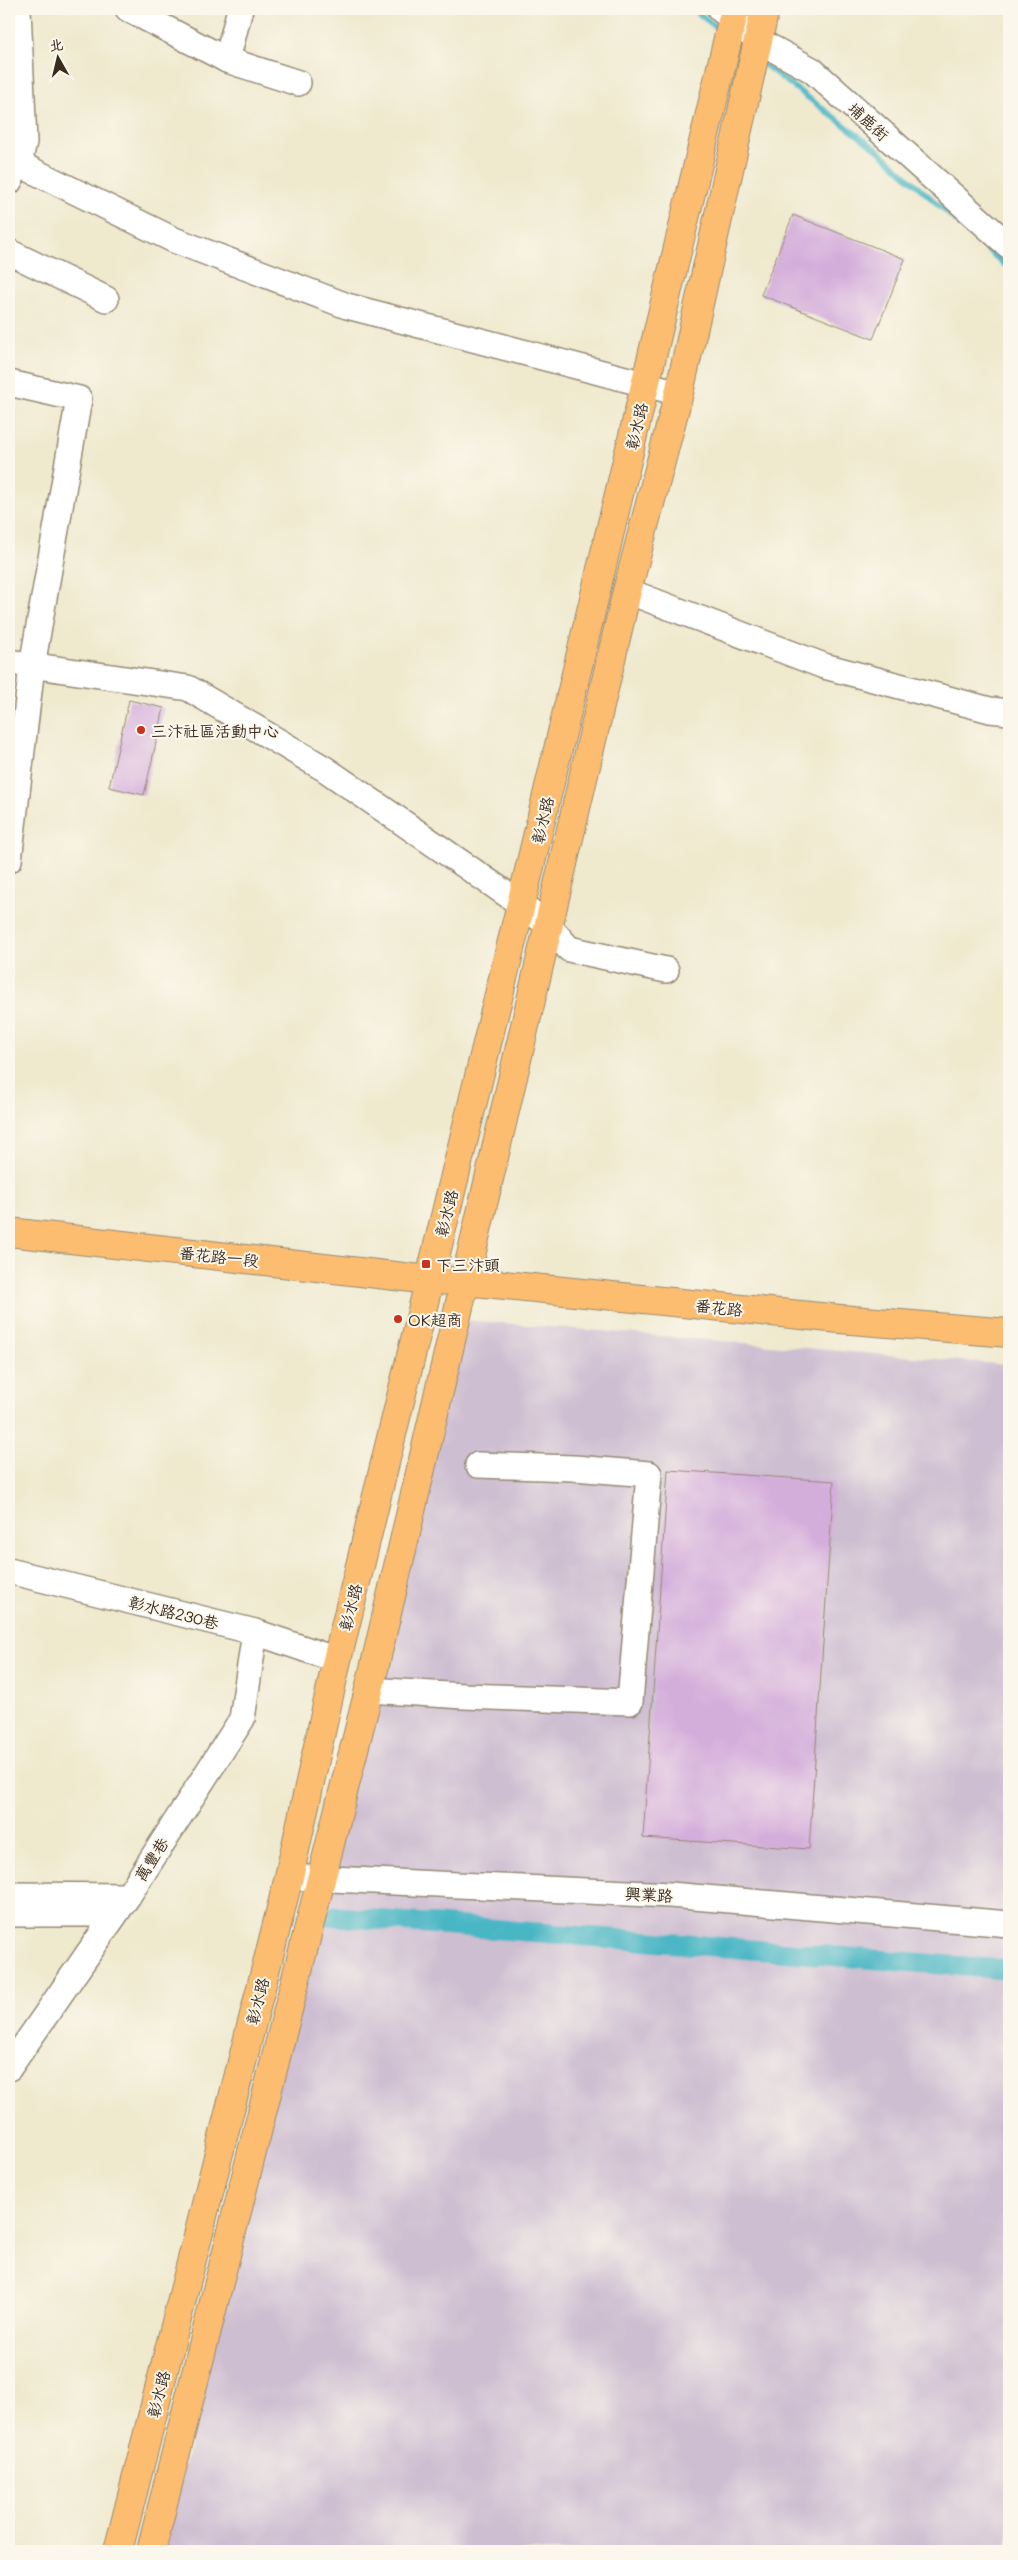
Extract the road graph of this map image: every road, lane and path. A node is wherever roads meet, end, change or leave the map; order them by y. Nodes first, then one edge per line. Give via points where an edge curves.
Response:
1 (18, 9) edge
2 (128, 9) edge
3 (240, 9) edge
4 (764, 9) edge
5 (729, 12) edge
6 (757, 40) junction
7 (227, 60) junction
8 (298, 83) dead end
9 (12, 168) edge
10 (1009, 246) edge
11 (9, 252) edge
12 (106, 299) dead end
13 (9, 383) edge
14 (645, 385) junction
15 (679, 393) junction
16 (627, 591) junction
17 (21, 664) edge
18 (1009, 712) edge
19 (9, 860) edge
20 (521, 904) junction
21 (548, 924) junction
22 (666, 970) dead end
23 (9, 1232) edge
24 (430, 1280) junction
25 (465, 1281) junction
26 (1009, 1333) edge
27 (478, 1465) dead end
28 (9, 1571) edge
29 (255, 1632) junction
30 (338, 1660) junction
31 (368, 1690) junction
32 (289, 1877) junction
33 (322, 1880) junction
34 (9, 1895) edge
35 (122, 1905) junction
36 (9, 1914) edge
37 (1009, 1924) edge
38 (9, 2068) edge
39 (118, 2551) edge
40 (151, 2551) edge

1 - 9 street via 24,142
2 - 7 street
3 - 7 street
4 - 6 main road, 彰水路
5 - 6 street, 埔鹿街
5 - 14 main road, 彰水路
6 - 10 street, 埔鹿街 via 812,70
6 - 15 main road, 彰水路
7 - 8 street
9 - 14 street via 174,240 347,306
11 - 12 street
13 - 17 street via 79,398
14 - 15 street
14 - 20 main road, 彰水路
15 - 16 main road, 彰水路
16 - 18 street via 824,666 990,710
16 - 21 main road, 彰水路
17 - 19 street
17 - 20 street via 188,688 325,769
20 - 21 street
20 - 24 main road, 彰水路
21 - 22 street via 569,949
21 - 25 main road, 彰水路
23 - 24 main road, 番花路一段
24 - 25 main road, 番花路
24 - 30 main road, 彰水路
25 - 26 main road, 番花路
25 - 31 main road, 彰水路
27 - 31 street via 649,1474 630,1702
28 - 29 street, 彰水路230巷
29 - 30 street, 彰水路230巷
29 - 35 street, 萬豐巷 via 242,1719
30 - 32 main road, 彰水路
31 - 33 main road, 彰水路
32 - 33 street, 興業路
32 - 39 main road, 彰水路
33 - 37 street, 興業路 via 670,1895
33 - 40 main road, 彰水路
34 - 35 street
35 - 36 street
35 - 38 street, 萬豐巷

